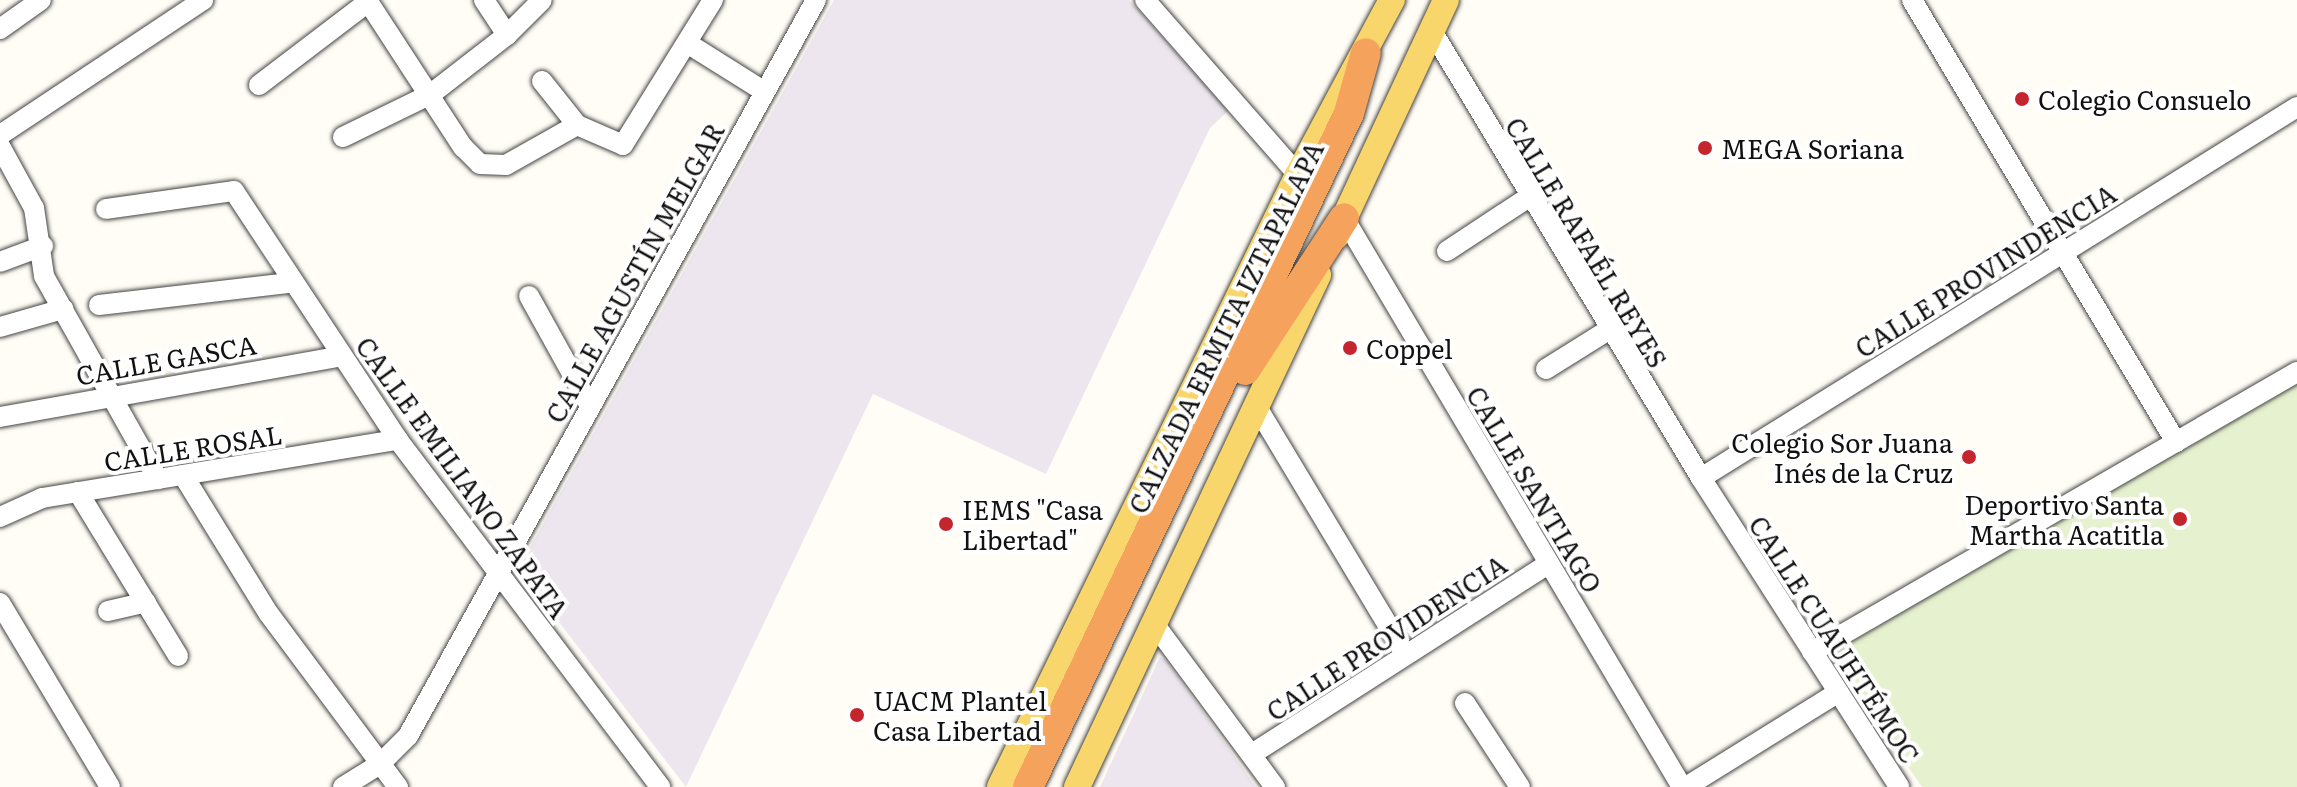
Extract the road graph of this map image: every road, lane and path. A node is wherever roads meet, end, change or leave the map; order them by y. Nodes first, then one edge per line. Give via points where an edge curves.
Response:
1 (41, 0) edge
2 (203, 0) edge
3 (484, 0) edge
4 (542, 0) edge
5 (713, 0) edge
6 (1145, 0) edge
7 (1392, 0) edge
8 (1446, 0) edge
9 (1912, 0) edge
10 (367, 1) edge
11 (810, 3) edge
12 (0, 29) edge
13 (1432, 31) junction
14 (507, 35) junction
15 (687, 43) junction
16 (1366, 53) junction
17 (542, 81) dead end
18 (259, 85) dead end
19 (765, 92) junction
20 (431, 94) junction
21 (2297, 107) edge
22 (577, 125) junction
23 (0, 135) edge
24 (343, 137) dead end
25 (3, 157) edge
26 (1298, 175) junction
27 (1529, 197) junction
28 (106, 209) dead end
29 (1344, 218) junction
30 (43, 246) junction
31 (1447, 251) dead end
32 (2060, 254) junction
33 (0, 262) edge
34 (290, 283) junction
35 (529, 296) dead end
36 (99, 305) dead end
37 (63, 309) junction
38 (0, 327) edge
39 (1610, 329) junction
40 (341, 356) junction
41 (1546, 369) dead end
42 (2297, 372) edge
43 (110, 393) junction
44 (590, 406) junction
45 (1258, 409) junction
46 (0, 417) edge
47 (398, 440) junction
48 (2176, 442) junction
49 (183, 475) junction
50 (1701, 478) junction
51 (158, 479) junction
52 (78, 492) junction
53 (0, 517) edge
54 (1549, 563) junction
55 (498, 570) junction
56 (146, 602) junction
57 (0, 603) edge
58 (108, 611) dead end
59 (1155, 625) junction
60 (1812, 652) junction
61 (1406, 655) junction
62 (178, 656) dead end
63 (1837, 693) junction
64 (1465, 703) dead end
65 (1252, 754) junction
66 (380, 764) junction
67 (110, 787) edge
68 (343, 787) edge
69 (398, 787) edge
70 (660, 787) edge
71 (1000, 787) edge
72 (1028, 787) edge
73 (1047, 787) edge
74 (1077, 787) edge
75 (1275, 787) edge
76 (1520, 787) edge
77 (1684, 787) edge
78 (1899, 787) edge

1 - 12 street
2 - 23 street
3 - 14 street
4 - 14 street
5 - 15 street
6 - 26 street
7 - 16 main road, CALZADA ERMITA IZTAPALAPA
8 - 13 main road
9 - 32 street
10 - 18 street
10 - 20 street
11 - 19 street, CALLE AGUSTÍN MELGAR
13 - 27 street, CALLE RAFAÉL REYES
13 - 29 main road
14 - 20 street
15 - 19 street
15 - 22 street via 623,145
16 - 26 main road, CALZADA ERMITA IZTAPALAPA
16 - 72 highway via 1349,113
17 - 22 street
19 - 44 street, CALLE AGUSTÍN MELGAR
20 - 22 street via 480,164 506,165
20 - 24 street
21 - 32 street, CALLE PROVINDENCIA
25 - 30 street via 34,208
26 - 71 main road, CALZADA ERMITA IZTAPALAPA
27 - 31 street
27 - 39 street, CALLE RAFAÉL REYES
28 - 34 street, CALLE EMILIANO ZAPATA via 234,191
29 - 45 main road
29 - 54 street, CALLE SANTIAGO
29 - 73 highway via 1249,361
30 - 33 street
30 - 37 street via 44,276
32 - 48 street
32 - 50 street, CALLE PROVINDENCIA
34 - 36 street
34 - 40 street, CALLE EMILIANO ZAPATA
35 - 44 street
37 - 38 street
37 - 43 street
39 - 41 street
39 - 50 street, CALLE RAFAÉL REYES
40 - 43 street, CALLE GASCA
40 - 47 street, CALLE EMILIANO ZAPATA
42 - 48 street
43 - 46 street, CALLE GASCA
43 - 51 street
44 - 55 street, CALLE AGUSTÍN MELGAR
45 - 59 main road
45 - 61 street
47 - 49 street, CALLE ROSAL
47 - 55 street, CALLE EMILIANO ZAPATA
48 - 60 street
49 - 51 street, CALLE ROSAL
49 - 66 street via 269,614
50 - 60 street, CALLE CUAUHTÉMOC
51 - 52 street, CALLE ROSAL
52 - 53 street, CALLE ROSAL via 42,498
52 - 56 street
54 - 61 street, CALLE PROVIDENCIA
54 - 77 street, CALLE SANTIAGO
55 - 66 street, CALLE AGUSTÍN MELGAR via 408,736
55 - 70 street, CALLE EMILIANO ZAPATA
56 - 58 street
56 - 62 street
57 - 67 street
59 - 65 street
59 - 74 main road
60 - 63 street, CALLE CUAUHTÉMOC
61 - 65 street, CALLE PROVIDENCIA
63 - 77 street
63 - 78 street, CALLE CUAUHTÉMOC
64 - 76 street
65 - 75 street
66 - 68 street, CALLE AGUSTÍN MELGAR
66 - 69 street

